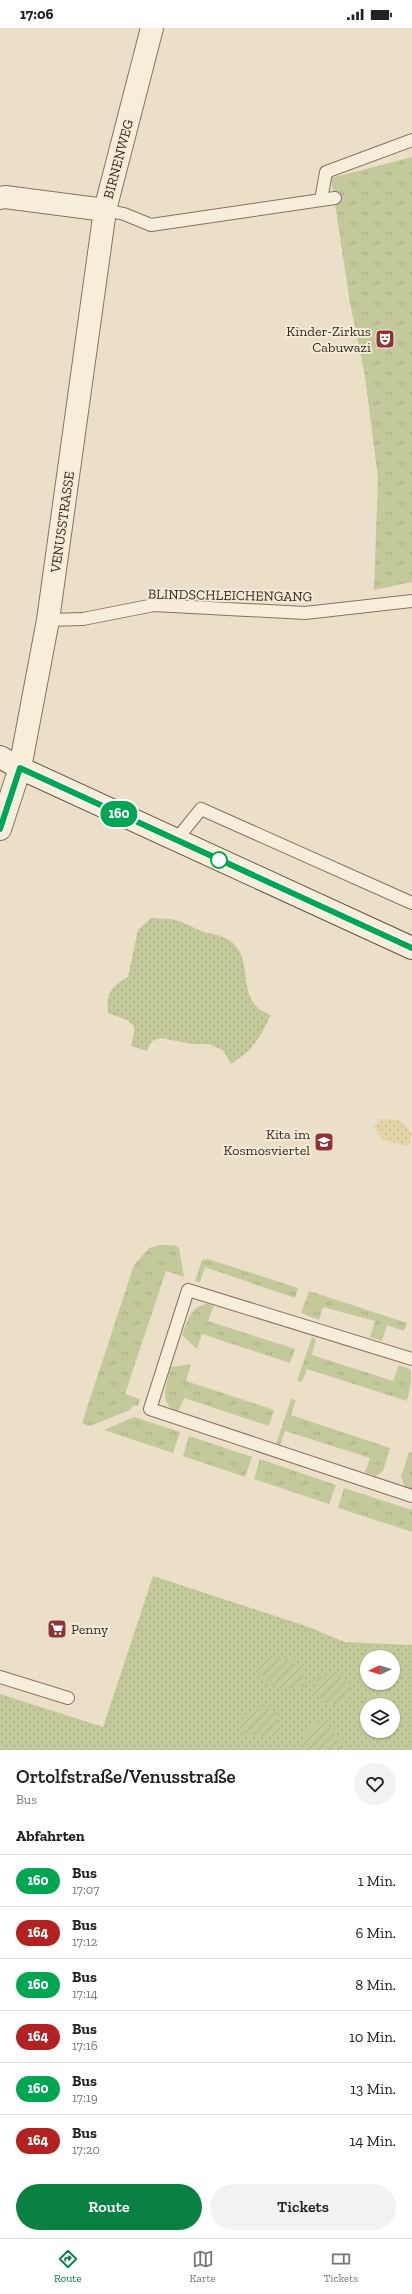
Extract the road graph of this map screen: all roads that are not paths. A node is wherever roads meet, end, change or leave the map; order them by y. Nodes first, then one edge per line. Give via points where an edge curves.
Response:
1 (152, 28) edge
2 (412, 140) edge
3 (0, 198) edge
4 (335, 198) dead end
5 (321, 200) junction
6 (105, 210) junction
7 (412, 601) edge
8 (48, 620) junction
9 (0, 757) edge
10 (20, 768) junction
11 (0, 829) edge
12 (176, 840) junction
13 (412, 904) edge
14 (412, 948) edge
15 (412, 1359) edge
16 (412, 1496) edge
17 (0, 1677) edge
18 (68, 1698) dead end

1 - 6 street, BIRNENWEG
2 - 5 lane via 326,172
3 - 6 street, BIRNENWEG
4 - 5 lane
5 - 6 lane via 151,225 124,214
6 - 8 street, VENUSSTRASSE
7 - 8 lane, BLINDSCHLEICHENGANG via 305,613 154,605 83,619
8 - 10 street, VENUSSTRASSE
9 - 10 street
10 - 11 street, VENUSSTRASSE
10 - 12 street
12 - 13 lane via 200,809
12 - 14 street
15 - 16 lane via 188,1290 150,1409
17 - 18 lane

